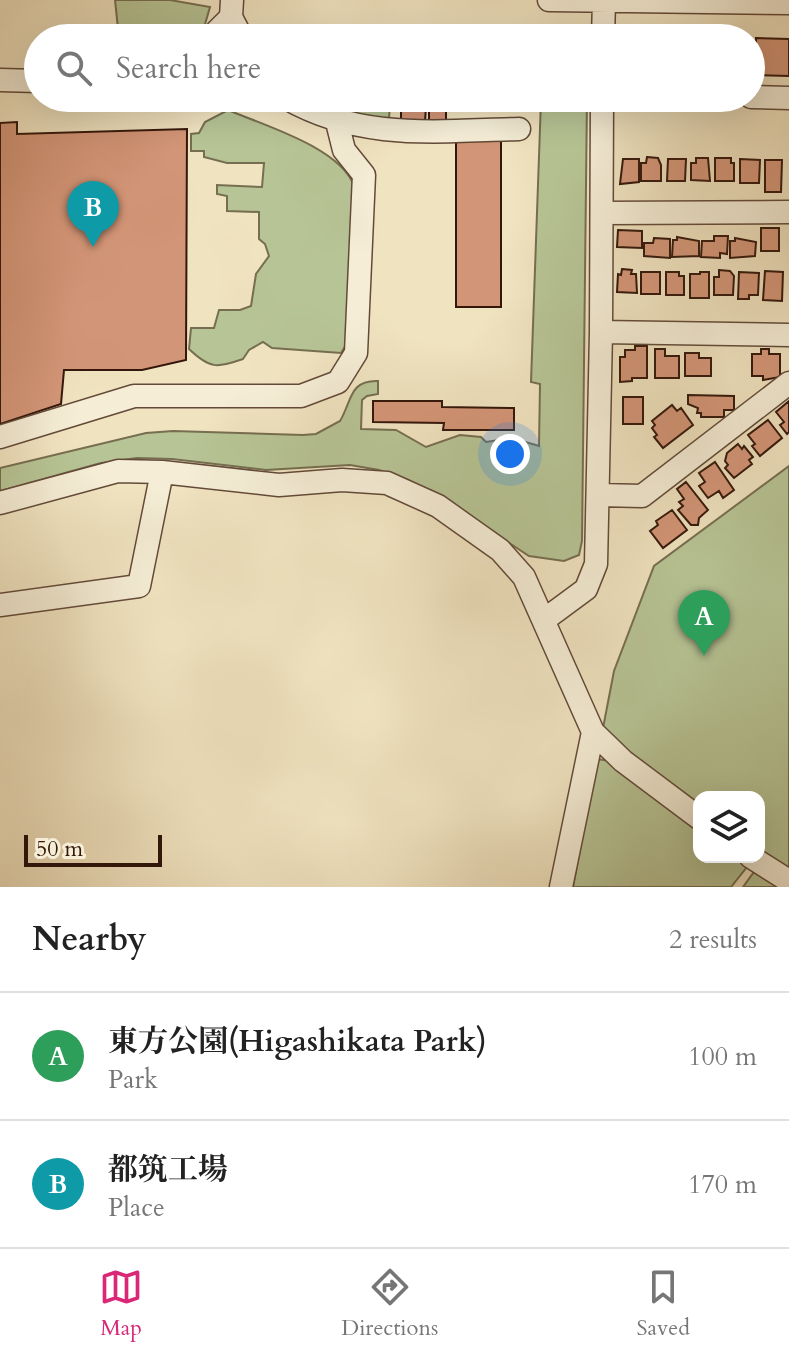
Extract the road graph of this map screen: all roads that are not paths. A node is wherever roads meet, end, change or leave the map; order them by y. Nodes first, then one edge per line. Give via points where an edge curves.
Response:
1 (549, 0) edge
2 (604, 1) edge
3 (789, 3) edge
4 (603, 24) edge
5 (0, 80) edge
6 (24, 81) edge
7 (765, 97) edge
8 (789, 98) edge
9 (316, 112) edge
10 (602, 112) edge
11 (337, 122) junction
12 (519, 129) dead end
13 (789, 212) edge
14 (602, 213) junction
15 (601, 332) junction
16 (789, 335) edge
17 (789, 383) edge
18 (0, 437) edge
19 (162, 472) junction
20 (599, 495) junction
21 (0, 503) edge
22 (0, 605) edge
23 (544, 620) junction
24 (593, 732) junction
25 (693, 814) edge
26 (760, 863) edge
27 (789, 881) edge
28 (561, 887) edge

1 - 2 street
2 - 3 street
2 - 4 street
5 - 6 street
7 - 8 street
9 - 11 street
10 - 14 street
11 - 12 street via 396,132
11 - 18 street via 344,150 364,175 356,353 338,382 301,396 134,396
13 - 14 street
14 - 15 street
15 - 16 street
15 - 20 street
17 - 20 street via 642,496
19 - 21 street via 118,471
19 - 22 street via 139,586
19 - 23 street via 279,485 387,483 438,506 500,550 524,577
20 - 23 street via 596,564 586,589
23 - 24 street
24 - 25 street
24 - 28 street
26 - 27 street

